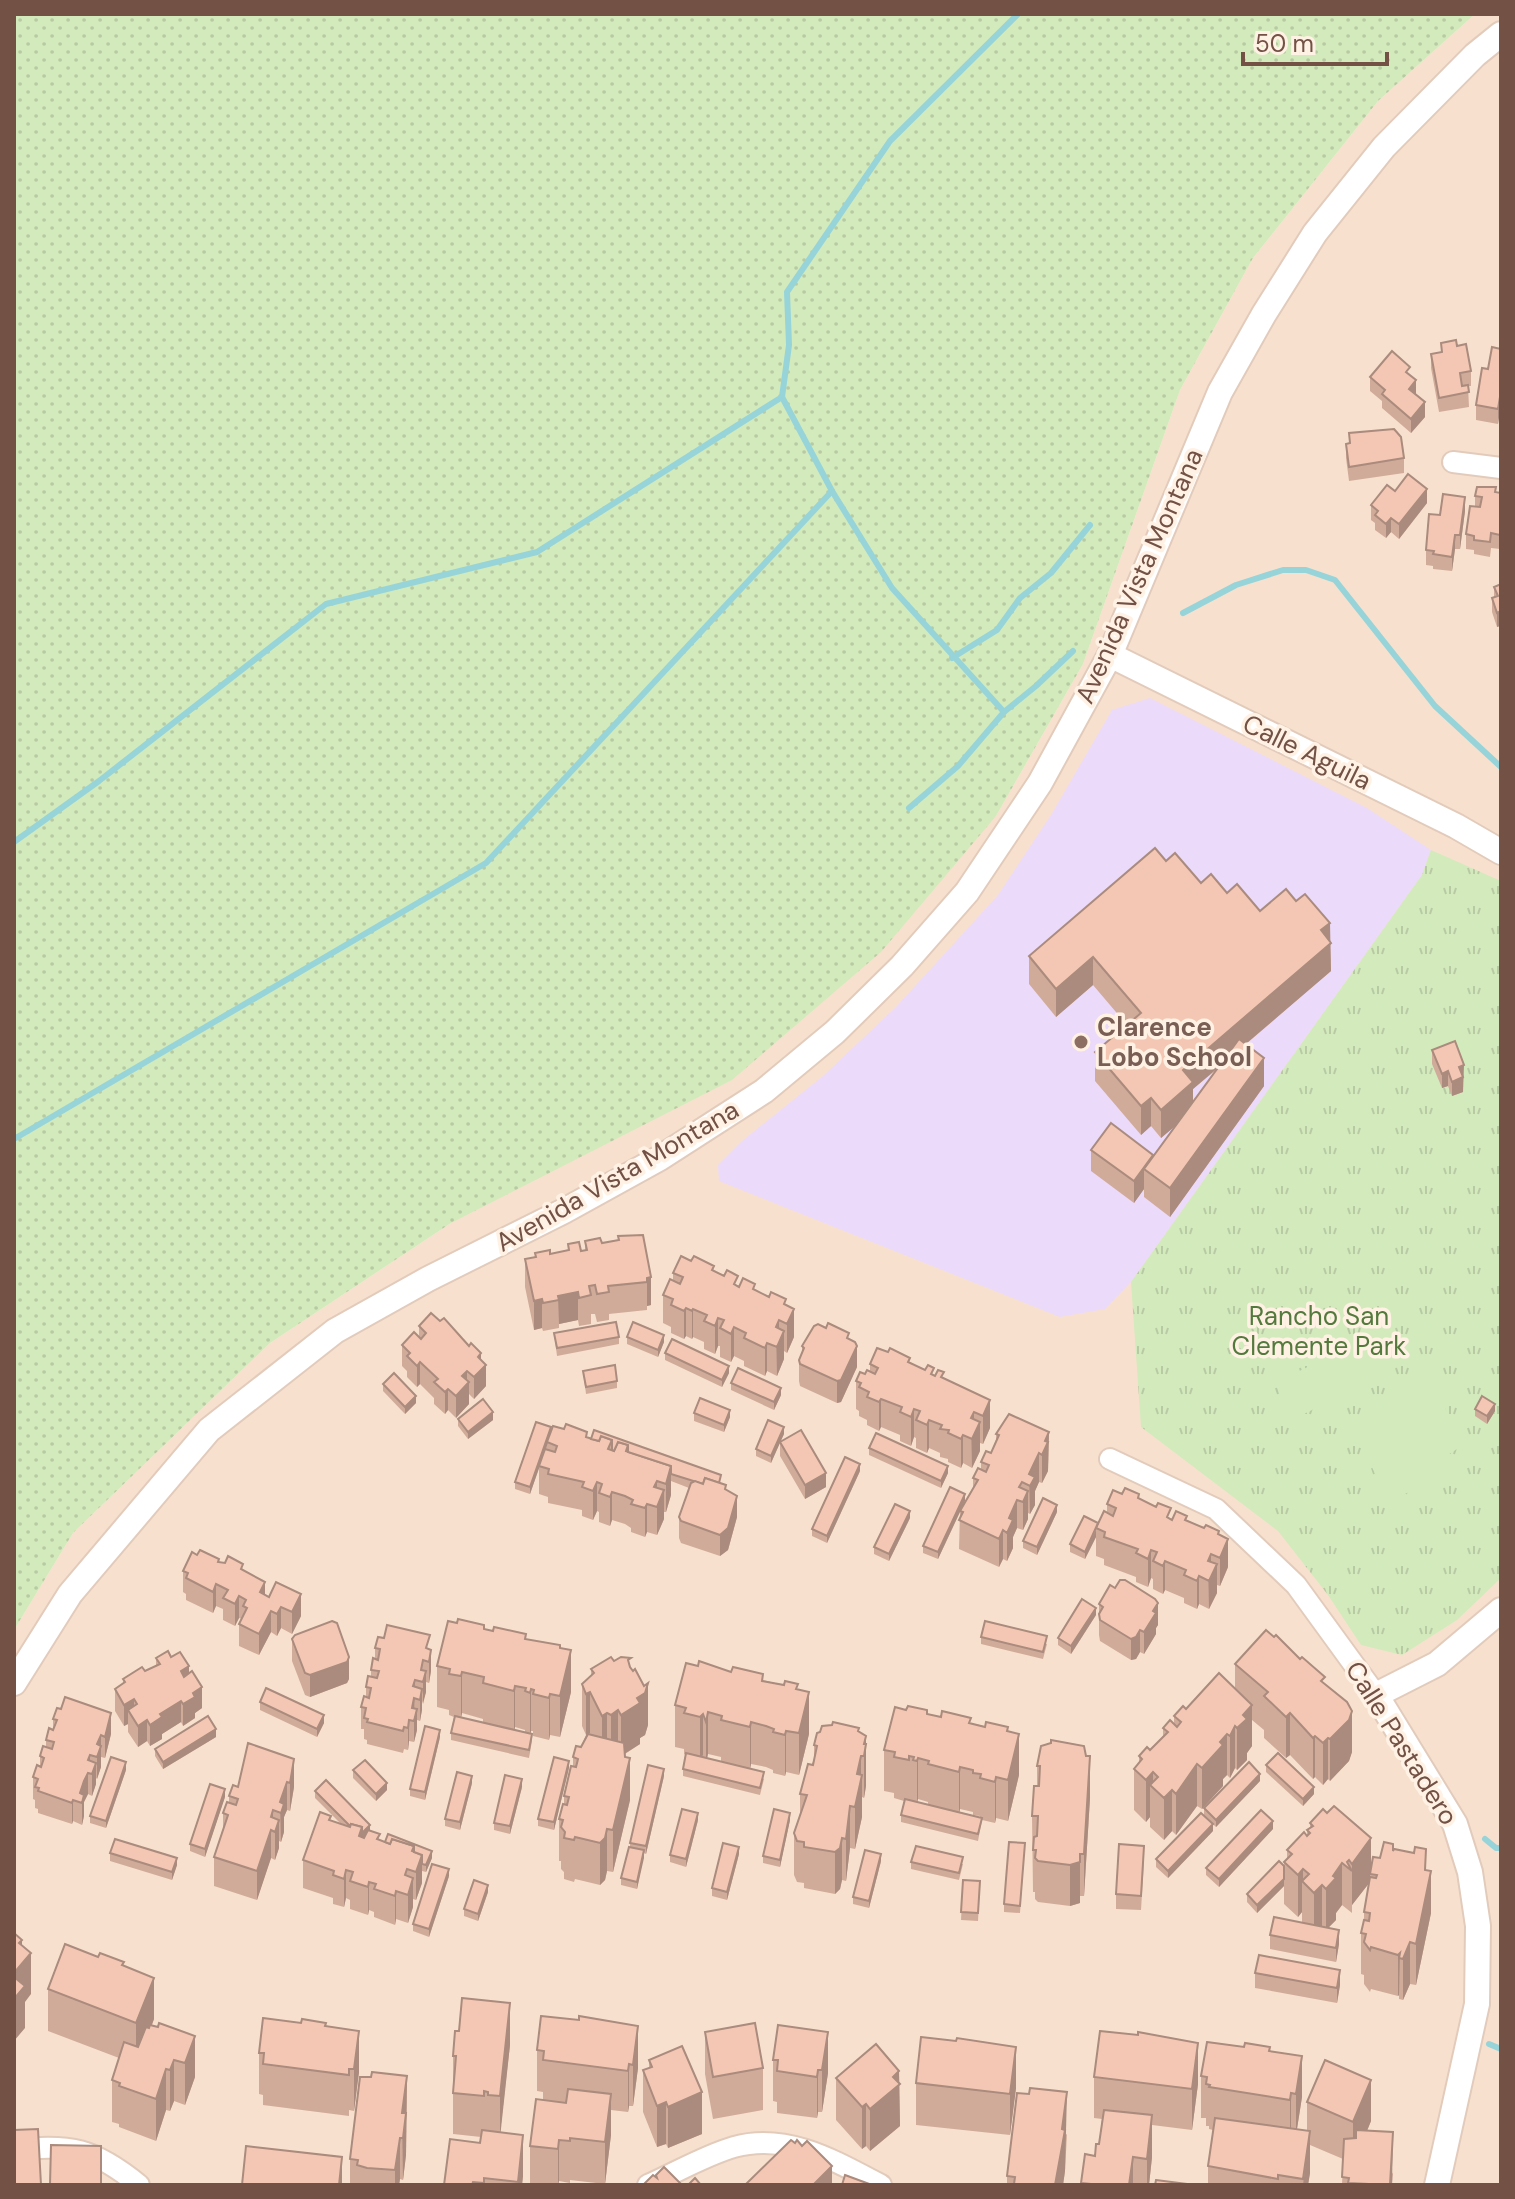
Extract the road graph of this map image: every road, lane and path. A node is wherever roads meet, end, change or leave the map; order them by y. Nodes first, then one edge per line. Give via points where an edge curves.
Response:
1 (1501, 34) edge
2 (1453, 462) dead end
3 (1501, 468) edge
4 (1110, 655) junction
5 (1501, 852) edge
6 (1110, 1459) dead end
7 (1501, 1610) edge
8 (14, 1683) edge
9 (1376, 1695) junction
10 (14, 2150) edge
11 (139, 2185) edge
12 (648, 2185) edge
13 (881, 2185) edge
14 (1437, 2185) edge

1 - 4 street, Avenida Vista Montana via 1384,147 1315,233 1264,314 1220,392
2 - 3 street
4 - 5 street, Calle Aguila
4 - 8 street, Avenida Vista Montana via 1040,783 975,880 902,966 835,1032 764,1091 660,1158 335,1331 209,1430 70,1594
6 - 9 street, Calle Pastadero via 1216,1509 1296,1585
7 - 9 street via 1437,1664
9 - 14 street, Calle Pastadero via 1455,1824 1470,1872 1478,1926 1477,2004
10 - 11 street via 85,2151
12 - 13 street via 732,2147 781,2142

